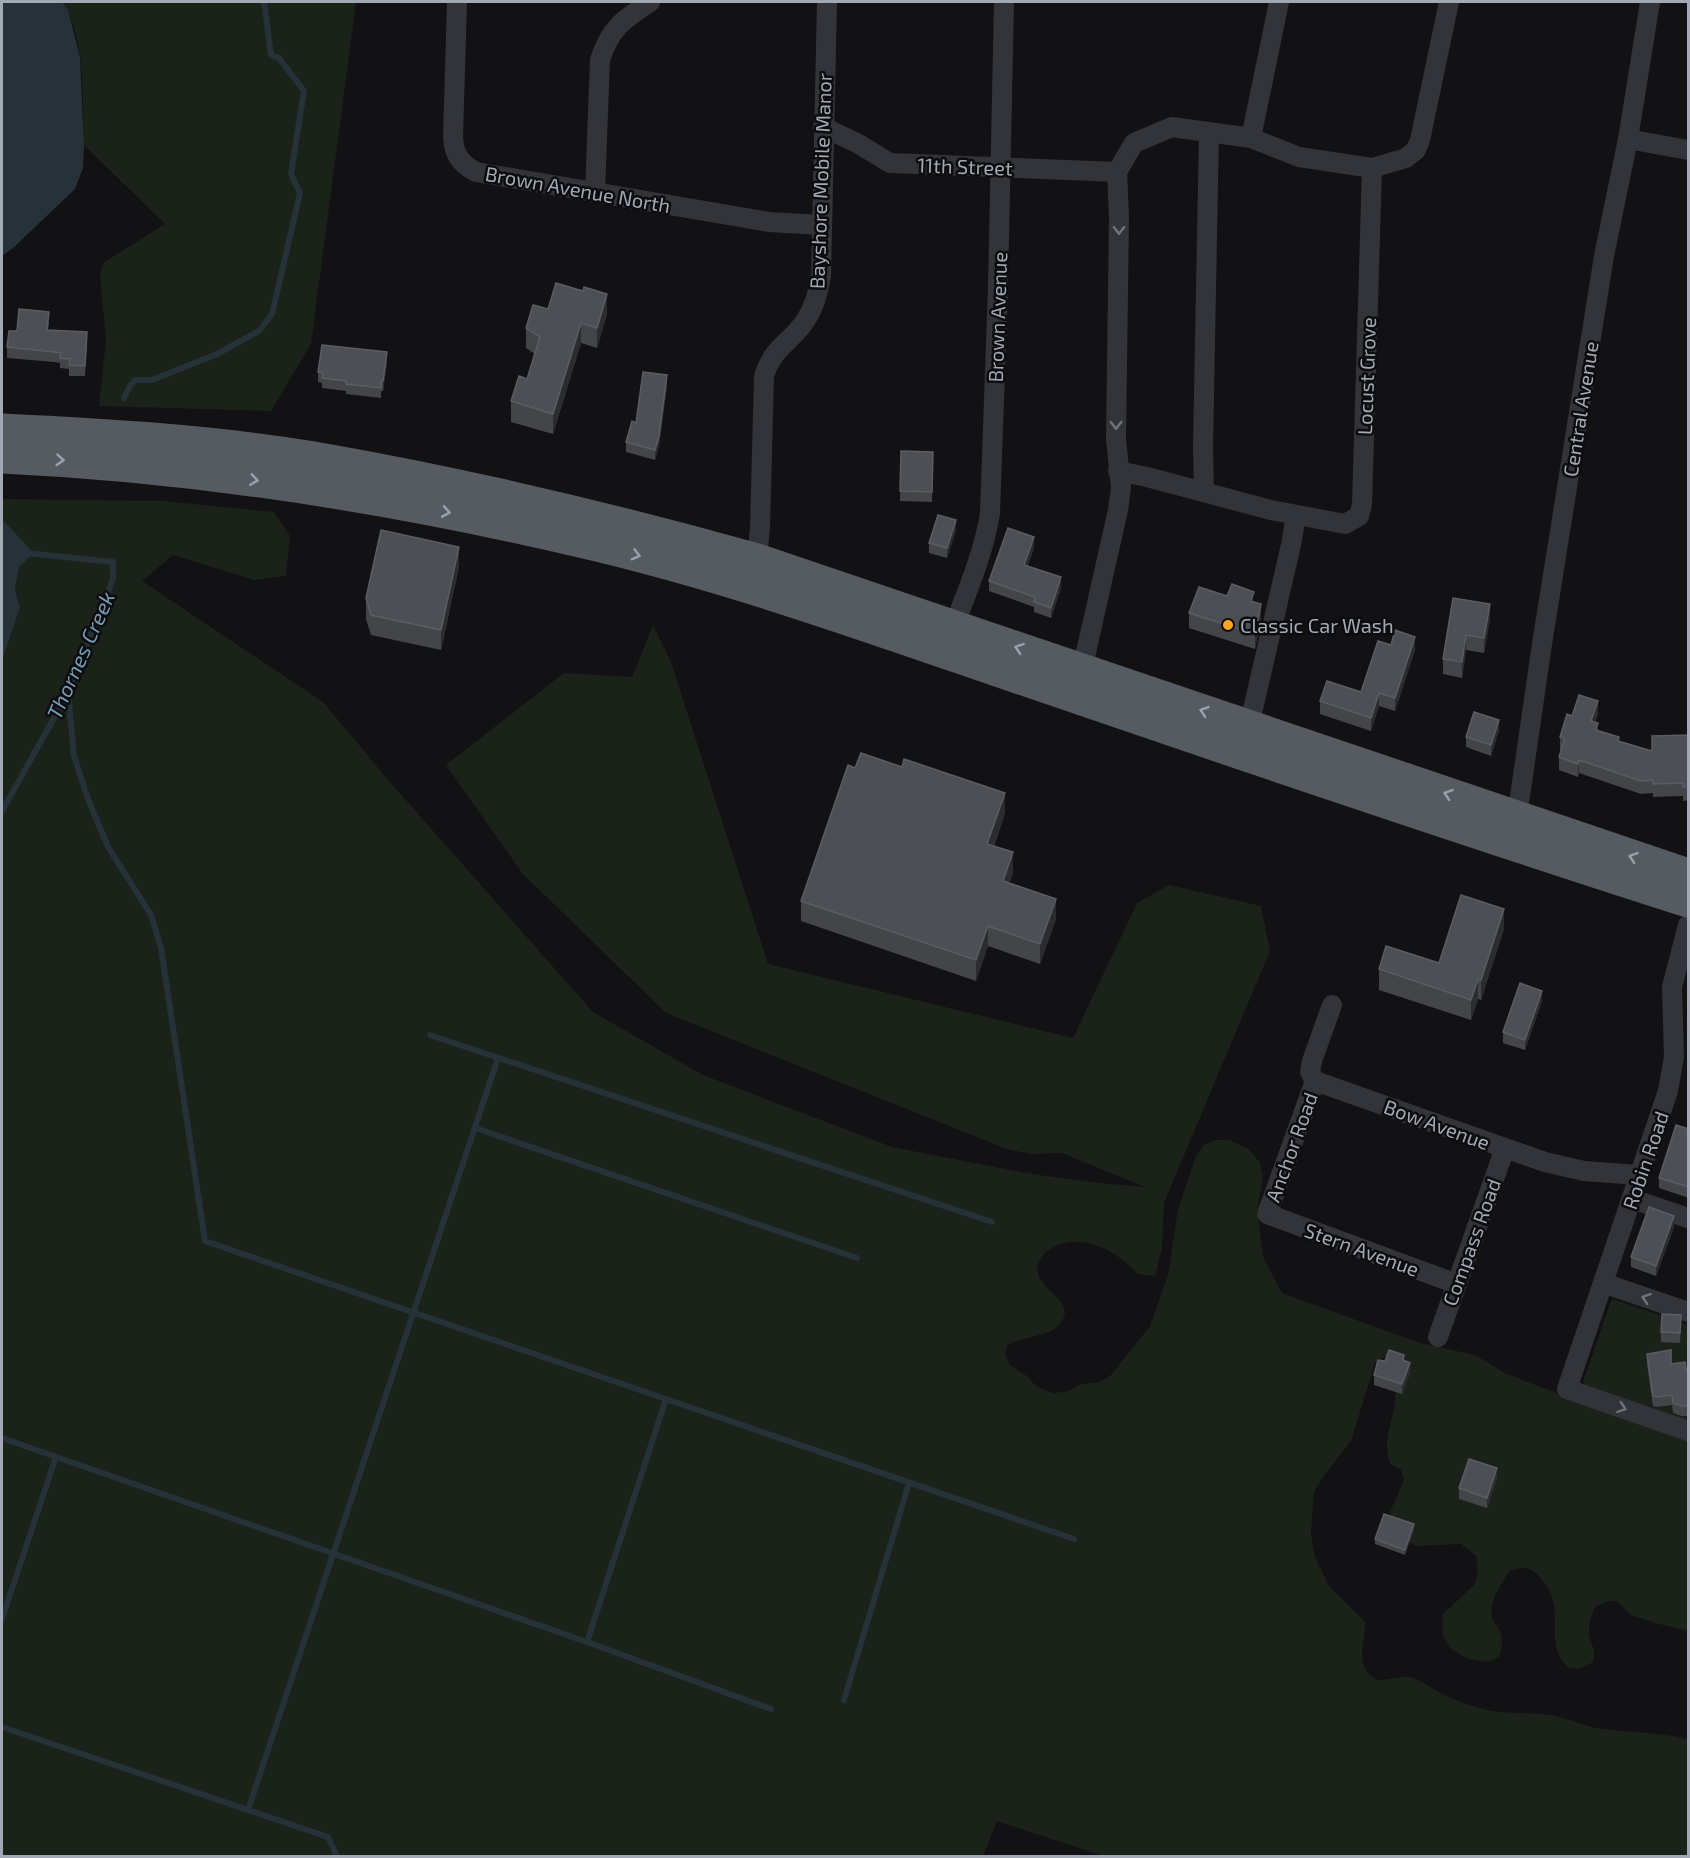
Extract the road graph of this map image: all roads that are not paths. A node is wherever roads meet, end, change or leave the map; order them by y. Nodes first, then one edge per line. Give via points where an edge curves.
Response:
1 (458, 2) edge
2 (650, 2) edge
3 (827, 2) edge
4 (1004, 2) edge
5 (1279, 2) edge
6 (1449, 2) edge
7 (1650, 2) edge
8 (823, 127) junction
9 (1209, 132) junction
10 (1251, 138) junction
11 (1628, 139) junction
12 (1689, 150) edge
13 (1000, 168) junction
14 (1371, 168) junction
15 (1117, 172) junction
16 (595, 192) junction
17 (822, 225) junction
18 (2, 430) edge
19 (2, 457) edge
20 (1118, 471) junction
21 (1204, 492) junction
22 (1296, 514) junction
23 (757, 560) junction
24 (954, 626) junction
25 (1082, 670) junction
26 (1250, 726) junction
27 (1517, 817) junction
28 (1689, 875) edge
29 (1689, 902) edge
30 (1689, 925) edge
31 (1332, 1005) dead end
32 (1315, 1081) junction
33 (1505, 1148) junction
34 (1639, 1175) junction
35 (1632, 1199) junction
36 (1267, 1214) joint
37 (1689, 1218) edge
38 (1603, 1283) junction
39 (1456, 1284) junction
40 (1689, 1312) edge
41 (1438, 1337) dead end
42 (1689, 1431) edge

1 - 16 street, Brown Avenue North via 453,136 458,158 476,172
2 - 16 street via 616,27 600,60
3 - 8 street, Bayshore Mobile Manor
4 - 13 street, Brown Avenue
5 - 10 street
6 - 14 street via 1416,150 1406,158
7 - 11 street, Central Avenue
8 - 13 street, 11th Street via 890,163
8 - 17 street, Bayshore Mobile Manor
9 - 10 street
9 - 15 street via 1172,127 1159,132 1134,143
9 - 21 street
10 - 14 street via 1299,157
11 - 12 street
11 - 27 street, Central Avenue via 1602,267
13 - 15 street, 11th Street
13 - 24 street, Brown Avenue via 990,513
14 - 22 street, Locust Grove via 1362,505 1359,516 1345,524
15 -> 20 street
16 - 17 street, Brown Avenue North via 769,222
17 - 23 street, Bayshore Mobile Manor via 818,295 803,324 777,349 764,376
18 - 23 highway via 99,435 313,458 579,512
19 -> 29 highway via 192,472 324,489 599,545 821,611
20 - 21 street, Locust Grove
20 - 25 street via 1118,510
21 - 22 street, Locust Grove
22 - 26 street
23 - 24 highway
25 -> 24 highway
26 -> 25 highway
27 -> 26 highway
28 -> 27 highway
30 - 34 street, Robin Road via 1671,987 1672,1074
31 - 32 street via 1312,1061 1310,1072
32 - 33 street, Bow Avenue
32 - 36 street, Anchor Road
33 - 34 street, Bow Avenue via 1567,1168
33 - 39 street, Compass Road
34 - 35 street, Robin Road
35 - 37 street
35 - 38 street, Robin Road
36 - 39 street, Stern Avenue
40 -> 38 street
38 -> 42 street, Robin Road via 1567,1389
39 - 41 street, Compass Road

